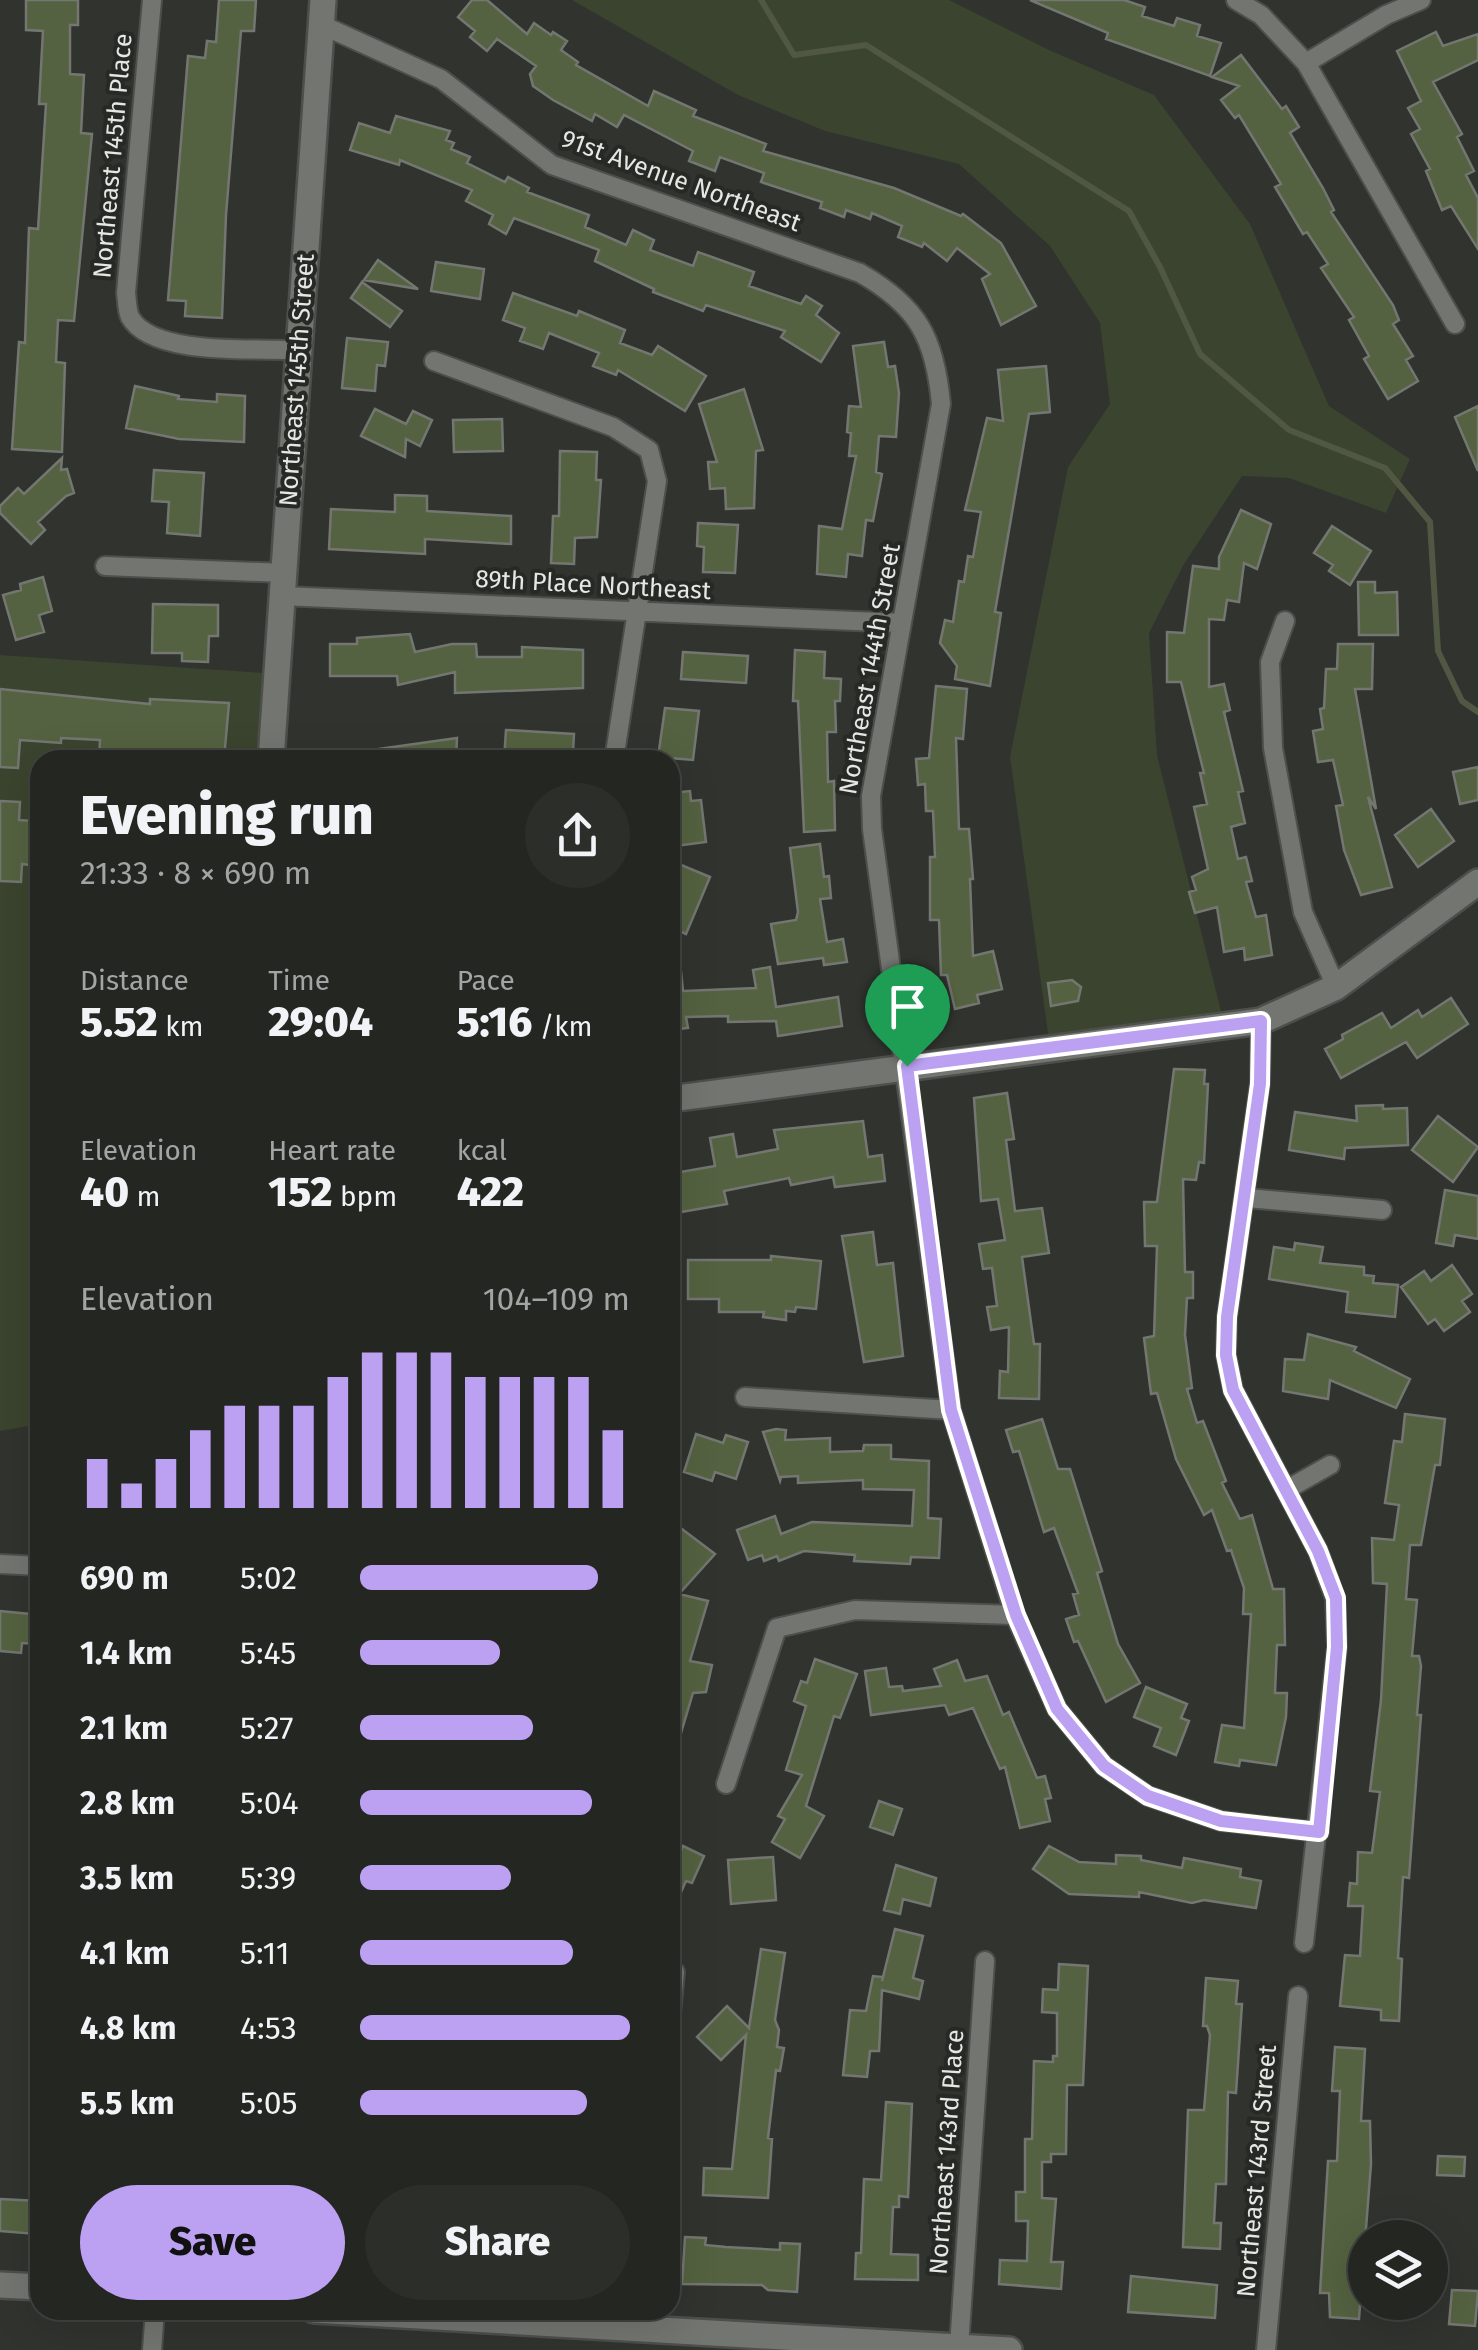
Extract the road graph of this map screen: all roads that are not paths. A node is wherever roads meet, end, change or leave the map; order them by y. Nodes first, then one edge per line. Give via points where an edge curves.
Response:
1 (152, 0) edge
2 (1236, 0) edge
3 (1421, 0) edge
4 (322, 12) edge
5 (1306, 63) junction
6 (919, 321) joint
7 (1456, 324) dead end
8 (298, 350) junction
9 (434, 361) dead end
10 (104, 566) dead end
11 (283, 585) junction
12 (635, 612) junction
13 (1284, 622) dead end
14 (902, 623) junction
15 (273, 750) edge
16 (615, 750) edge
17 (1478, 882) edge
18 (1336, 987) junction
19 (1261, 1021) junction
20 (907, 1066) junction
21 (680, 1098) edge
22 (1246, 1198) junction
23 (1382, 1210) dead end
24 (746, 1396) dead end
25 (951, 1410) junction
26 (1330, 1465) dead end
27 (1286, 1490) junction
28 (0, 1564) edge
29 (30, 1566) edge
30 (1016, 1615) junction
31 (726, 1784) dead end
32 (1319, 1832) junction
33 (1304, 1943) dead end
34 (986, 1962) dead end
35 (1298, 1996) dead end
36 (0, 2284) edge
37 (30, 2286) edge
38 (154, 2320) edge
39 (476, 2320) edge
40 (655, 2331) edge
41 (958, 2347) junction
42 (991, 2349) edge
43 (152, 2350) edge
44 (1009, 2350) edge
45 (1266, 2350) edge

1 - 8 street, Northeast 145th Place via 126,293 130,317 172,344
2 - 5 street
3 - 5 street
4 - 6 street, 91st Avenue Northeast via 441,79 552,165 860,273 893,292
4 - 8 street, Northeast 145th Street
5 - 7 street
6 - 14 street, Northeast 144th Street via 937,362 941,404
8 - 11 street, Northeast 145th Street
9 - 12 street via 613,426 649,450 657,482
10 - 11 street, 89th Place Northeast
11 - 12 street, 89th Place Northeast
11 - 15 street, Northeast 145th Street
12 - 14 street, 89th Place Northeast
12 - 16 street
13 - 18 street via 1270,662 1273,748 1303,912
14 - 20 street, Northeast 144th Street via 870,796
17 - 18 street
18 - 19 street
19 - 20 street
19 - 22 street
20 - 21 street
20 - 25 street, Northeast 144th Street
22 - 23 street
22 - 27 street via 1226,1355 1233,1390
24 - 25 street
25 - 30 street, Northeast 144th Street
26 - 27 street
27 - 32 street via 1336,1598
28 - 29 street
30 - 31 street via 855,1610 777,1628
30 - 32 street, Northeast 144th Street via 1057,1709 1104,1766 1148,1796 1221,1821
32 - 33 street
34 - 41 street, Northeast 143rd Place
35 - 45 street, Northeast 143rd Street
36 - 37 street
38 - 43 street
39 - 40 street
40 - 41 street
41 - 42 street
42 - 44 street

